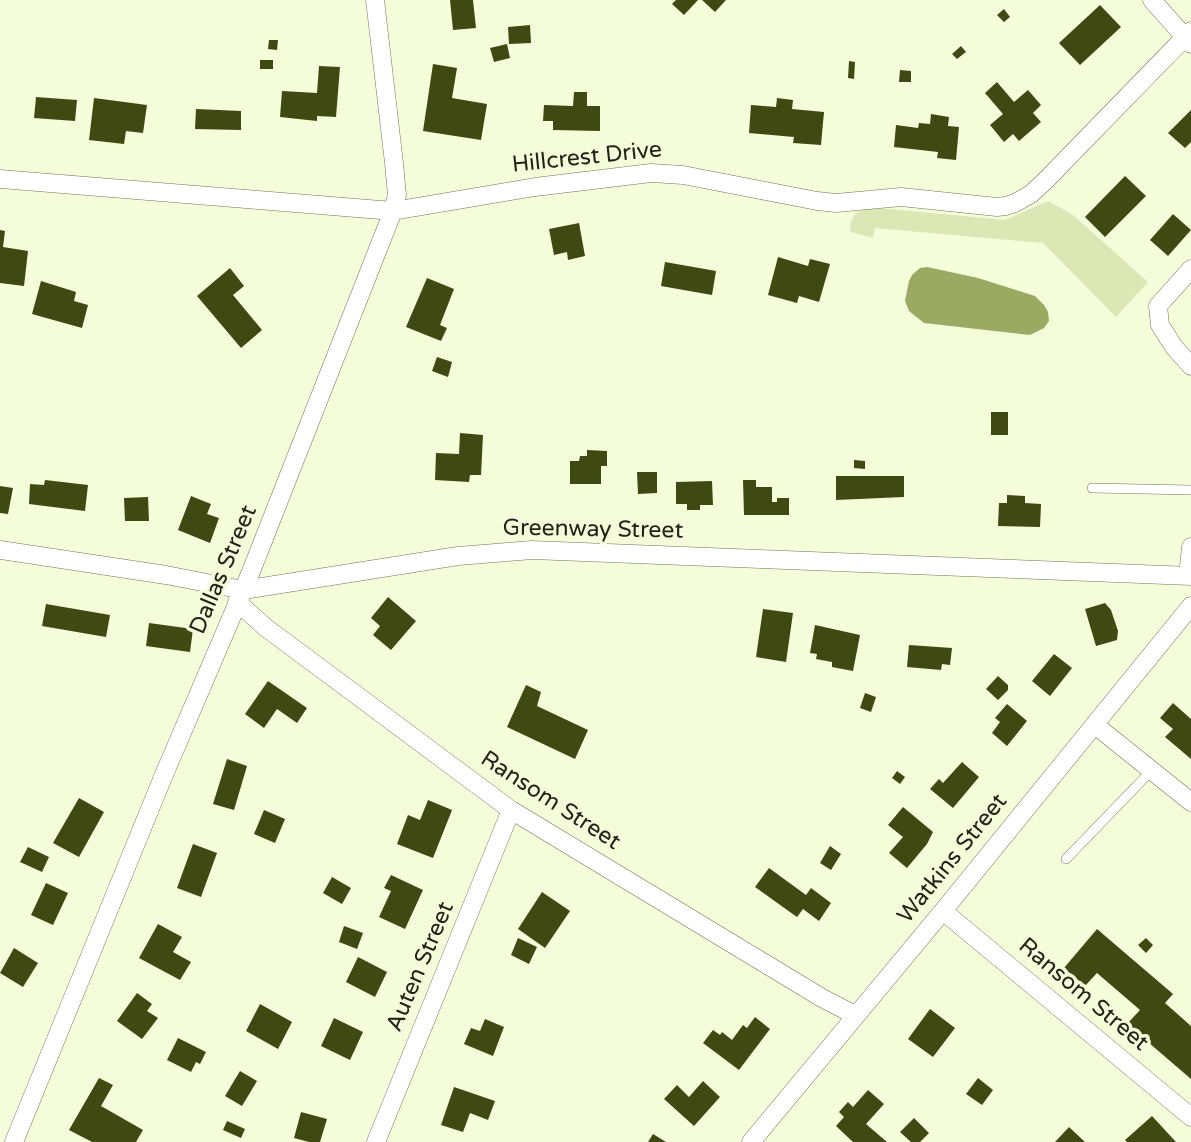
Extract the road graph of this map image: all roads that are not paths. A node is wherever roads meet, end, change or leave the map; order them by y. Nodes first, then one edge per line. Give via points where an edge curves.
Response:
1 (374, 0) edge
2 (1152, 0) edge
3 (1189, 37) edge
4 (0, 179) edge
5 (393, 211) junction
6 (1191, 269) edge
7 (1191, 366) edge
8 (1092, 488) dead end
9 (1191, 490) edge
10 (1191, 547) edge
11 (0, 550) edge
12 (1189, 576) edge
13 (240, 596) junction
14 (1191, 606) edge
15 (1095, 725) junction
16 (1152, 770) junction
17 (1191, 802) edge
18 (511, 810) junction
19 (1066, 859) dead end
20 (943, 911) junction
21 (855, 1015) junction
22 (1191, 1117) edge
23 (14, 1142) edge
24 (376, 1142) edge
25 (751, 1142) edge

1 - 5 street, Dallas Street via 397,195
2 - 3 street
3 - 5 street, Hillcrest Drive via 1031,194 1006,206 901,197 836,203 651,173 521,188
4 - 5 street, Hillcrest Drive
5 - 13 street, Dallas Street
6 - 7 street via 1158,306 1160,325
8 - 9 lane
10 - 12 street
11 - 13 street, Greenway Street via 166,575
12 - 13 street, Greenway Street via 532,550 458,556
13 - 18 street, Ransom Street via 265,627
13 - 23 street, Dallas Street
14 - 15 street, Watkins Street
15 - 16 street
15 - 20 street, Watkins Street
16 - 17 street
16 - 19 lane
18 - 21 street, Ransom Street
18 - 24 street, Auten Street
20 - 21 street, Watkins Street
20 - 22 street, Ransom Street
21 - 25 street, Watkins Street

